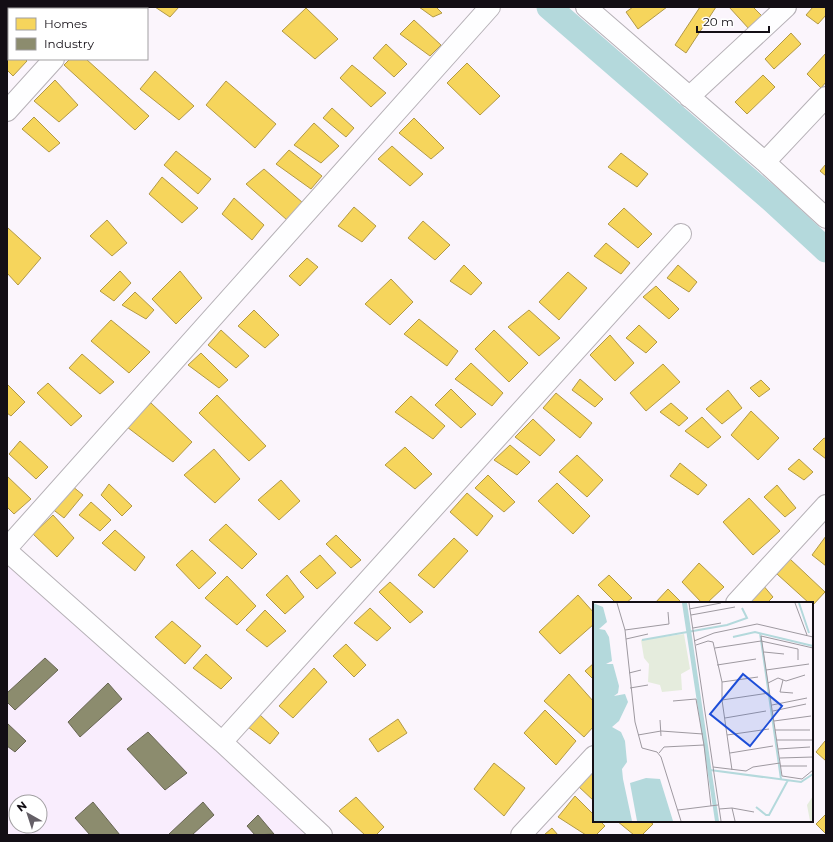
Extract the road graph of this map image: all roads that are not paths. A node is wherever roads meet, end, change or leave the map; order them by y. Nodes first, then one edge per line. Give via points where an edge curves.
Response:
1 (490, 7) edge
2 (586, 7) edge
3 (786, 7) edge
4 (53, 60) edge
5 (690, 97) junction
6 (826, 98) edge
7 (7, 111) edge
8 (765, 162) junction
9 (826, 218) edge
10 (681, 234) dead end
11 (826, 506) edge
12 (7, 550) edge
13 (737, 602) edge
14 (222, 742) junction
15 (593, 757) edge
16 (322, 835) edge
17 (521, 835) edge

1 - 12 street
2 - 5 street
3 - 5 street
4 - 7 street
5 - 8 street
6 - 8 street
8 - 9 street
10 - 14 street
11 - 13 street
12 - 14 street
14 - 16 street
15 - 17 street

